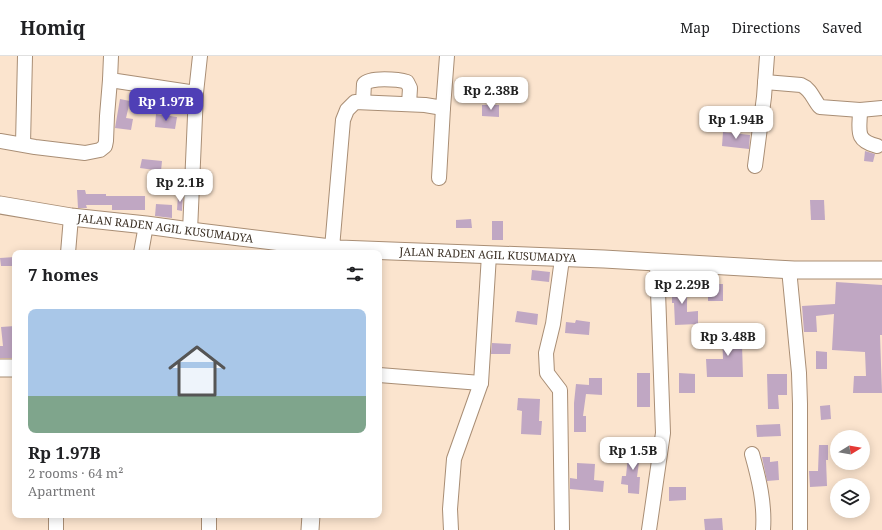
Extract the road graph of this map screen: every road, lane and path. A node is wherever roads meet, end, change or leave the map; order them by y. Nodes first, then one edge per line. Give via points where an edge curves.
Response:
1 (24, 56) edge
2 (110, 56) edge
3 (200, 56) edge
4 (447, 56) edge
5 (767, 56) edge
6 (110, 80) junction
7 (765, 82) junction
8 (196, 93) junction
9 (363, 102) junction
10 (409, 104) junction
11 (443, 108) junction
12 (882, 108) edge
13 (860, 110) junction
14 (0, 141) edge
15 (22, 144) junction
16 (877, 146) dead end
17 (755, 166) dead end
18 (439, 178) dead end
19 (0, 205) edge
20 (71, 217) junction
21 (146, 225) junction
22 (190, 231) junction
23 (68, 250) edge
24 (142, 250) edge
25 (336, 250) edge
26 (382, 252) edge
27 (489, 255) junction
28 (562, 258) junction
29 (657, 263) junction
30 (789, 270) junction
31 (882, 270) edge
32 (0, 368) edge
33 (12, 368) edge
34 (382, 375) edge
35 (480, 383) junction
36 (752, 454) dead end
37 (56, 518) edge
38 (209, 518) edge
39 (311, 518) edge
40 (56, 530) edge
41 (210, 530) edge
42 (310, 530) edge
43 (451, 530) edge
44 (562, 530) edge
45 (649, 530) edge
46 (763, 530) edge
47 (800, 530) edge

1 - 15 street
2 - 6 street
3 - 8 street
4 - 11 street
5 - 7 street
6 - 8 street
6 - 15 street via 106,141 100,150 85,153
7 - 13 street via 806,87 820,107
7 - 17 street
8 - 22 street
9 - 10 street
9 - 10 street via 366,81 402,81 407,82 410,88
9 - 25 street via 351,105 343,120
10 - 11 street
11 - 18 street
12 - 13 street
13 - 16 street via 862,139
14 - 15 street
19 - 20 main road, JALAN RADEN AGIL KUSUMADYA
20 - 21 main road, JALAN RADEN AGIL KUSUMADYA
20 - 23 street
21 - 22 main road, JALAN RADEN AGIL KUSUMADYA
21 - 24 street
22 - 25 main road, JALAN RADEN AGIL KUSUMADYA
26 - 27 main road, JALAN RADEN AGIL KUSUMADYA
27 - 28 main road, JALAN RADEN AGIL KUSUMADYA
27 - 35 street
28 - 29 main road, JALAN RADEN AGIL KUSUMADYA
28 - 44 street via 553,324 546,353 547,373 560,390
29 - 30 main road, JALAN RADEN AGIL KUSUMADYA
29 - 45 street via 663,433
30 - 31 main road, JALAN RADEN AGIL KUSUMADYA
30 - 47 street via 799,373
32 - 33 main road
34 - 35 street
35 - 43 street via 454,459
36 - 46 street via 763,500
37 - 40 street
38 - 41 street
39 - 42 main road

